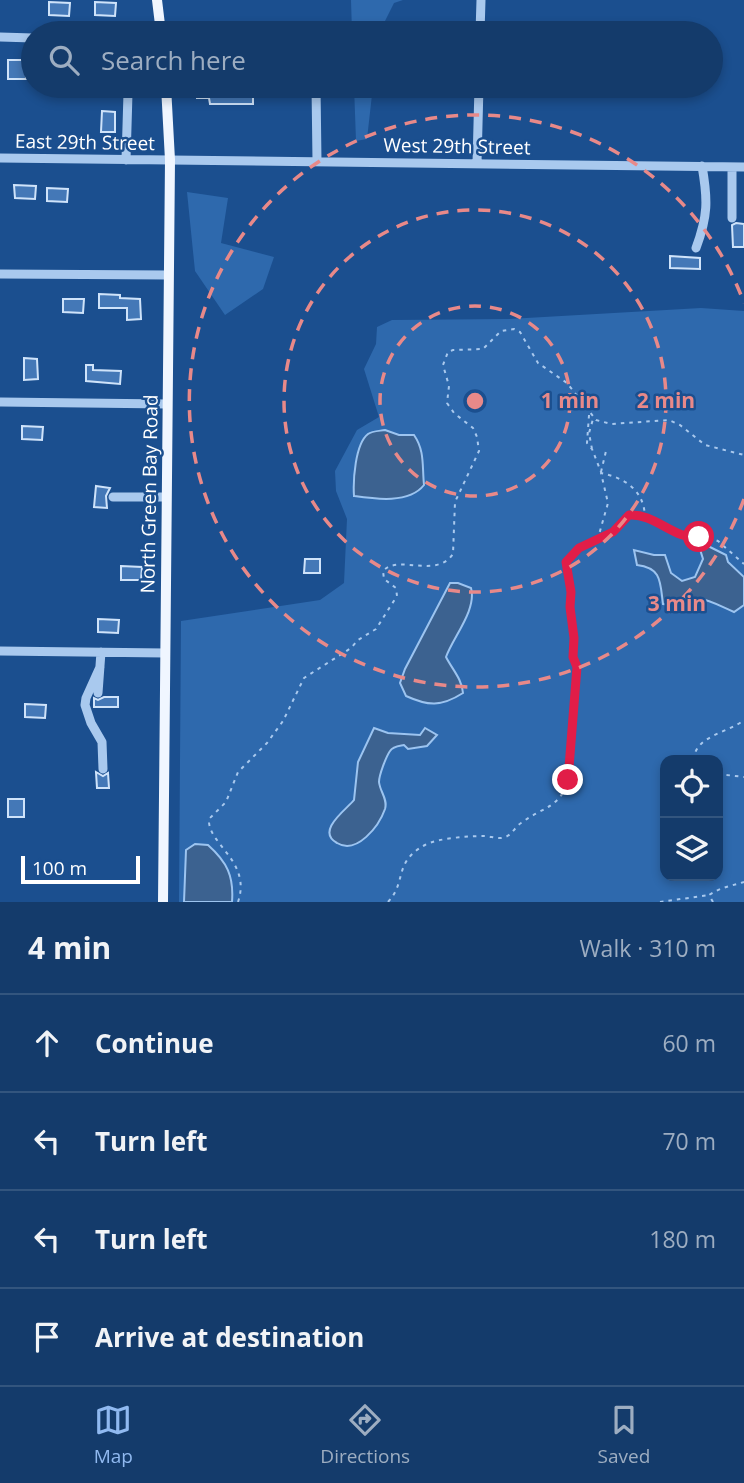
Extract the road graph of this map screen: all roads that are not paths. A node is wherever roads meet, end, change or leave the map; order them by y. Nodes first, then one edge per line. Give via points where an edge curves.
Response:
1 (157, 0) edge
2 (481, 0) edge
3 (160, 21) edge
4 (480, 21) edge
5 (0, 37) edge
6 (21, 38) edge
7 (128, 98) edge
8 (167, 98) edge
9 (316, 98) edge
10 (479, 98) edge
11 (0, 158) edge
12 (127, 160) junction
13 (170, 160) junction
14 (317, 162) junction
15 (477, 163) junction
16 (702, 166) junction
17 (732, 167) junction
18 (744, 167) edge
19 (732, 218) dead end
20 (696, 248) dead end
21 (0, 274) edge
22 (168, 275) junction
23 (1, 402) edge
24 (167, 404) junction
25 (113, 497) dead end
26 (166, 497) junction
27 (0, 651) edge
28 (101, 652) junction
29 (164, 653) junction
30 (100, 667) junction
31 (99, 693) dead end
32 (103, 769) dead end
33 (163, 902) edge

1 - 3 main road
2 - 4 street
5 - 6 street
7 - 12 street
8 - 13 main road, North Green Bay Road
9 - 14 street
10 - 15 street
11 - 12 street, East 29th Street
12 - 13 street, East 29th Street
13 - 14 street, West 29th Street
13 - 22 main road, North Green Bay Road
14 - 15 street, West 29th Street
15 - 16 street, West 29th Street
16 - 17 street, West 29th Street
16 - 20 street via 708,207
17 - 18 street, West 29th Street
17 - 19 street
21 - 22 street
22 - 24 main road, North Green Bay Road
23 - 24 street
24 - 26 main road, North Green Bay Road
25 - 26 street
26 - 29 main road, North Green Bay Road
27 - 28 street
28 - 29 street
28 - 30 street
29 - 33 main road, North Green Bay Road
30 - 31 street
30 - 32 street via 85,705 102,742

